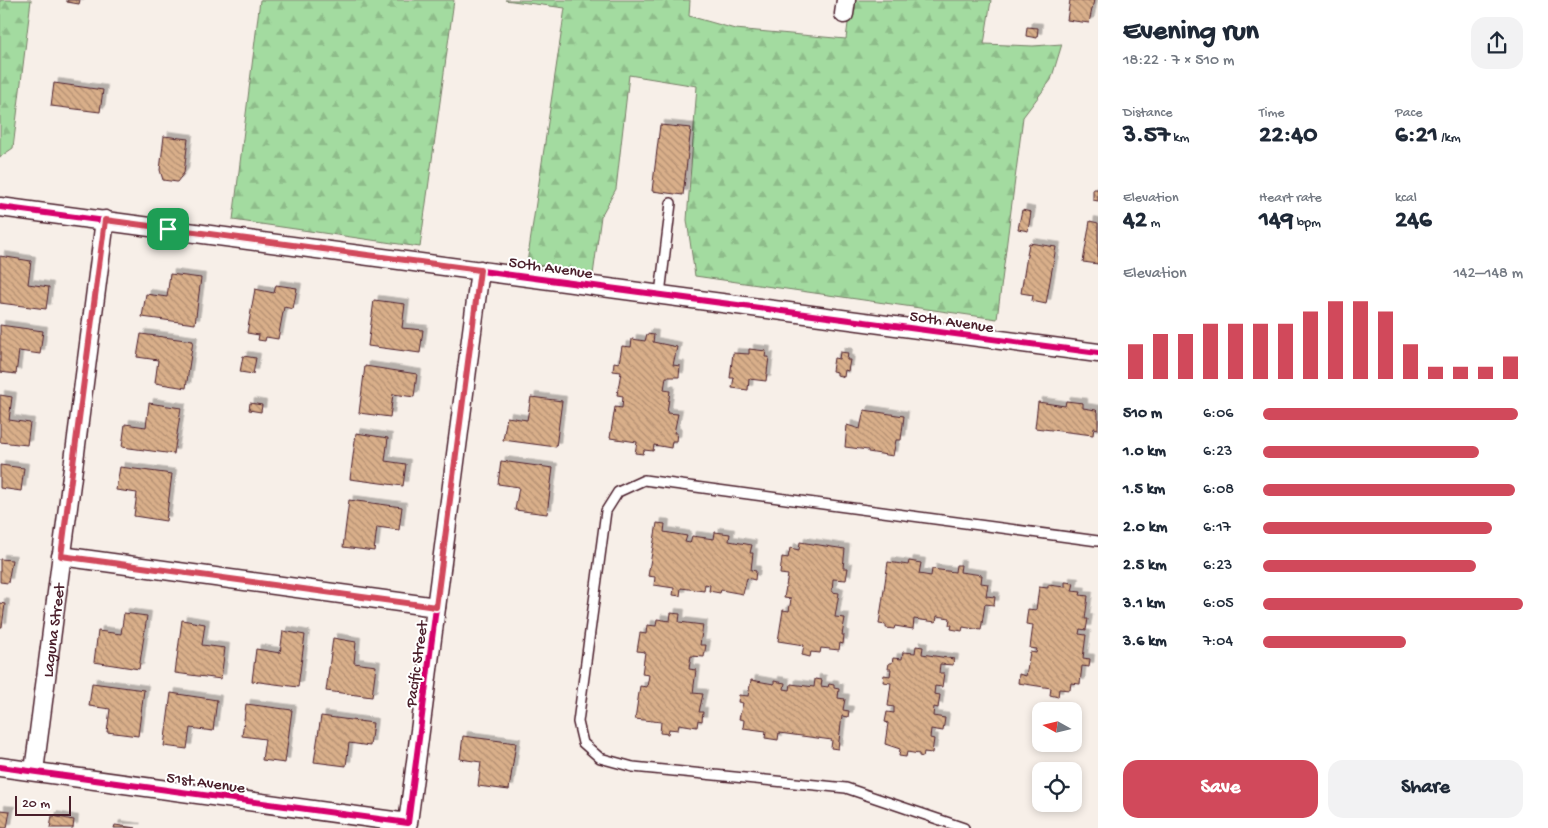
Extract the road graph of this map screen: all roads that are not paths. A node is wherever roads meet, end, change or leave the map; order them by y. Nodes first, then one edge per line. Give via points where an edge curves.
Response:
1 (671, 203) dead end
2 (0, 206) edge
3 (105, 220) junction
4 (480, 270) junction
5 (660, 294) junction
6 (1098, 354) edge
7 (1098, 542) edge
8 (61, 556) junction
9 (436, 607) junction
10 (0, 767) edge
11 (34, 771) junction
12 (408, 823) joint
13 (964, 828) edge

1 - 5 lane
2 - 3 street, 50th Avenue
3 - 4 street, 50th Avenue
3 - 8 street, Laguna Street
4 - 5 street, 50th Avenue
4 - 9 street, Pacific Street
5 - 6 street, 50th Avenue
7 - 13 lane via 644,480 618,492 606,511 578,722 583,743 600,758 633,766 846,788
8 - 9 street
8 - 11 street, Laguna Street
9 - 12 street, Pacific Street
10 - 11 street, 51st Avenue
11 - 12 street, 51st Avenue

